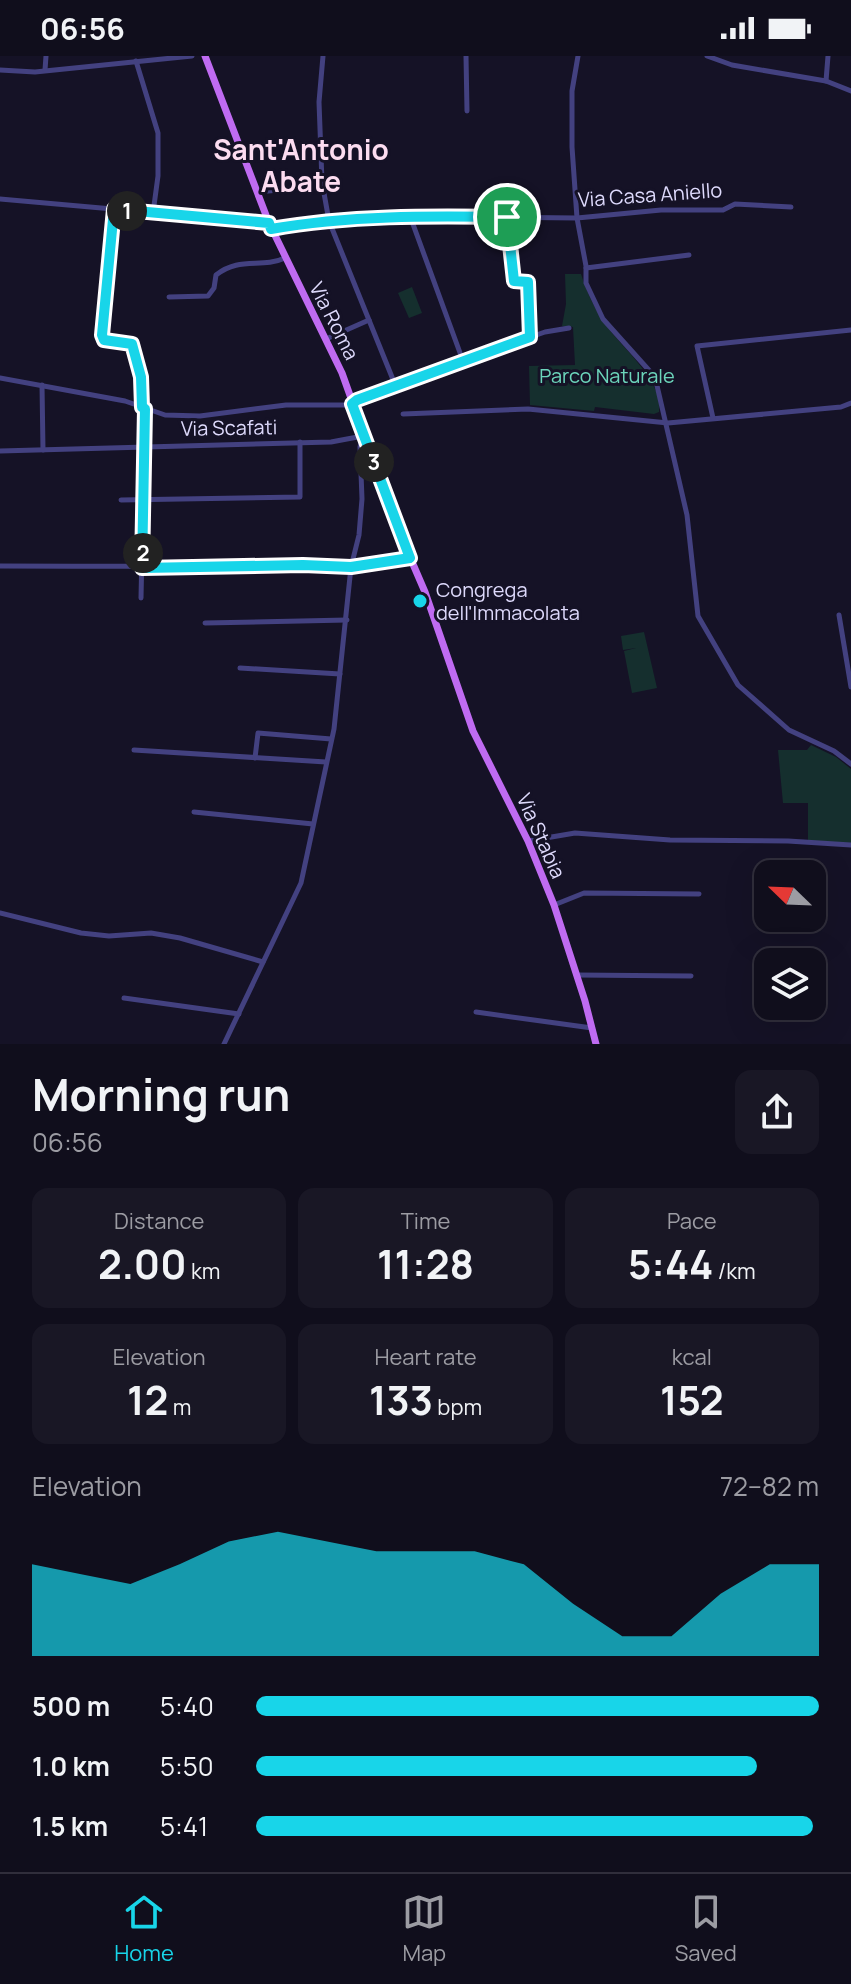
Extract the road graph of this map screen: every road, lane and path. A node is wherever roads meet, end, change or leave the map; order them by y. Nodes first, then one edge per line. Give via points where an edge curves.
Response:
1 (46, 56) edge
2 (192, 56) edge
3 (205, 56) edge
4 (323, 56) edge
5 (466, 56) edge
6 (578, 56) edge
7 (707, 56) edge
8 (828, 56) edge
9 (136, 61) junction
10 (0, 70) edge
11 (45, 70) junction
12 (826, 81) junction
13 (851, 91) edge
14 (467, 111) dead end
15 (323, 186) junction
16 (257, 192) junction
17 (0, 199) edge
18 (791, 207) dead end
19 (114, 209) junction
20 (153, 213) junction
21 (410, 216) junction
22 (507, 217) junction
23 (577, 218) junction
24 (329, 221) junction
25 (270, 226) junction
26 (689, 255) dead end
27 (285, 258) junction
28 (586, 268) junction
29 (169, 297) dead end
30 (369, 320) junction
31 (569, 328) dead end
32 (851, 330) edge
33 (530, 337) junction
34 (326, 339) junction
35 (463, 361) junction
36 (0, 378) edge
37 (42, 385) junction
38 (396, 387) junction
39 (851, 403) edge
40 (352, 404) junction
41 (143, 408) junction
42 (403, 414) dead end
43 (713, 418) junction
44 (668, 423) junction
45 (363, 436) junction
46 (300, 442) junction
47 (145, 447) junction
48 (43, 450) junction
49 (0, 451) edge
50 (121, 500) dead end
51 (144, 500) junction
52 (410, 558) junction
53 (0, 566) edge
54 (351, 567) junction
55 (142, 568) junction
56 (141, 598) dead end
57 (839, 615) dead end
58 (347, 620) junction
59 (205, 623) dead end
60 (444, 647) joint
61 (849, 664) edge
62 (240, 668) dead end
63 (340, 674) junction
64 (851, 687) edge
65 (331, 739) junction
66 (134, 750) dead end
67 (255, 758) junction
68 (326, 762) junction
69 (851, 764) edge
70 (194, 812) dead end
71 (313, 824) junction
72 (528, 841) junction
73 (851, 845) edge
74 (699, 894) dead end
75 (554, 905) junction
76 (0, 913) edge
77 (263, 962) junction
78 (577, 975) junction
79 (691, 976) dead end
80 (124, 998) dead end
81 (476, 1012) dead end
82 (239, 1014) junction
83 (592, 1028) junction
84 (224, 1044) edge
85 (596, 1044) edge

1 - 11 street
2 - 9 street
3 - 16 main road, Via Roma
4 - 15 street
5 - 14 street
6 - 23 street via 572,91
7 - 12 street
8 - 12 street
9 - 11 street
9 - 20 street via 158,133
10 - 11 street
12 - 13 street
15 - 16 street
15 - 24 street
16 - 25 main road, Via Roma
17 - 19 street, Via Casa Aniello
18 - 23 street, Via Casa Aniello via 735,204 723,210
19 - 20 street, Via Casa Aniello
19 - 41 street via 102,335 104,340 132,344
20 - 25 street, Via Casa Aniello
21 - 22 street, Via Casa Aniello
21 - 24 street, Via Casa Aniello
21 - 35 street
22 - 23 street, Via Casa Aniello
22 - 33 street via 514,281 528,282
23 - 28 street
24 - 25 street, Via Casa Aniello
24 - 30 street
25 - 27 main road, Via Roma
26 - 28 street
27 - 29 street via 229,266 216,275 208,296
27 - 34 main road, Via Roma
28 - 44 street via 586,283 603,319 655,377
30 - 34 street
30 - 38 street
31 - 33 street
32 - 43 street via 697,346
33 - 35 street
34 - 40 main road, Via Roma
35 - 38 street
36 - 37 street
37 - 41 street
37 - 48 street
38 - 40 street
39 - 43 street
40 - 41 street via 266,406 200,416
40 - 45 main road, Via Roma
41 - 47 street
42 - 44 street via 528,409
43 - 44 street
44 - 69 street via 687,515 698,616 738,685 789,730
45 - 46 street, Via Scafati
45 - 52 main road, Via Roma
45 - 54 street via 359,535
46 - 47 street, Via Scafati
46 - 51 street via 300,497
47 - 48 street, Via Scafati
47 - 51 street
48 - 49 street, Via Scafati
50 - 51 street
51 - 55 street
52 - 54 street
52 - 60 main road, Via Roma
53 - 55 street
54 - 55 street
54 - 58 street
55 - 56 street
57 - 61 street
58 - 59 street
58 - 63 street
60 - 72 main road, Via Stabia via 473,731
61 - 64 street
62 - 63 street
63 - 65 street
65 - 67 street via 258,733
65 - 68 street
66 - 67 street
67 - 68 street
68 - 71 street
70 - 71 street
71 - 77 street via 301,883
72 - 73 street via 575,833
72 - 75 main road, Via Stabia
74 - 75 street via 584,893
75 - 78 main road, Via Stabia
76 - 77 street via 81,933 180,938
77 - 82 street
78 - 79 street
78 - 83 main road, Via Stabia
80 - 82 street
81 - 83 street
82 - 84 street
83 - 85 main road, Via Stabia

